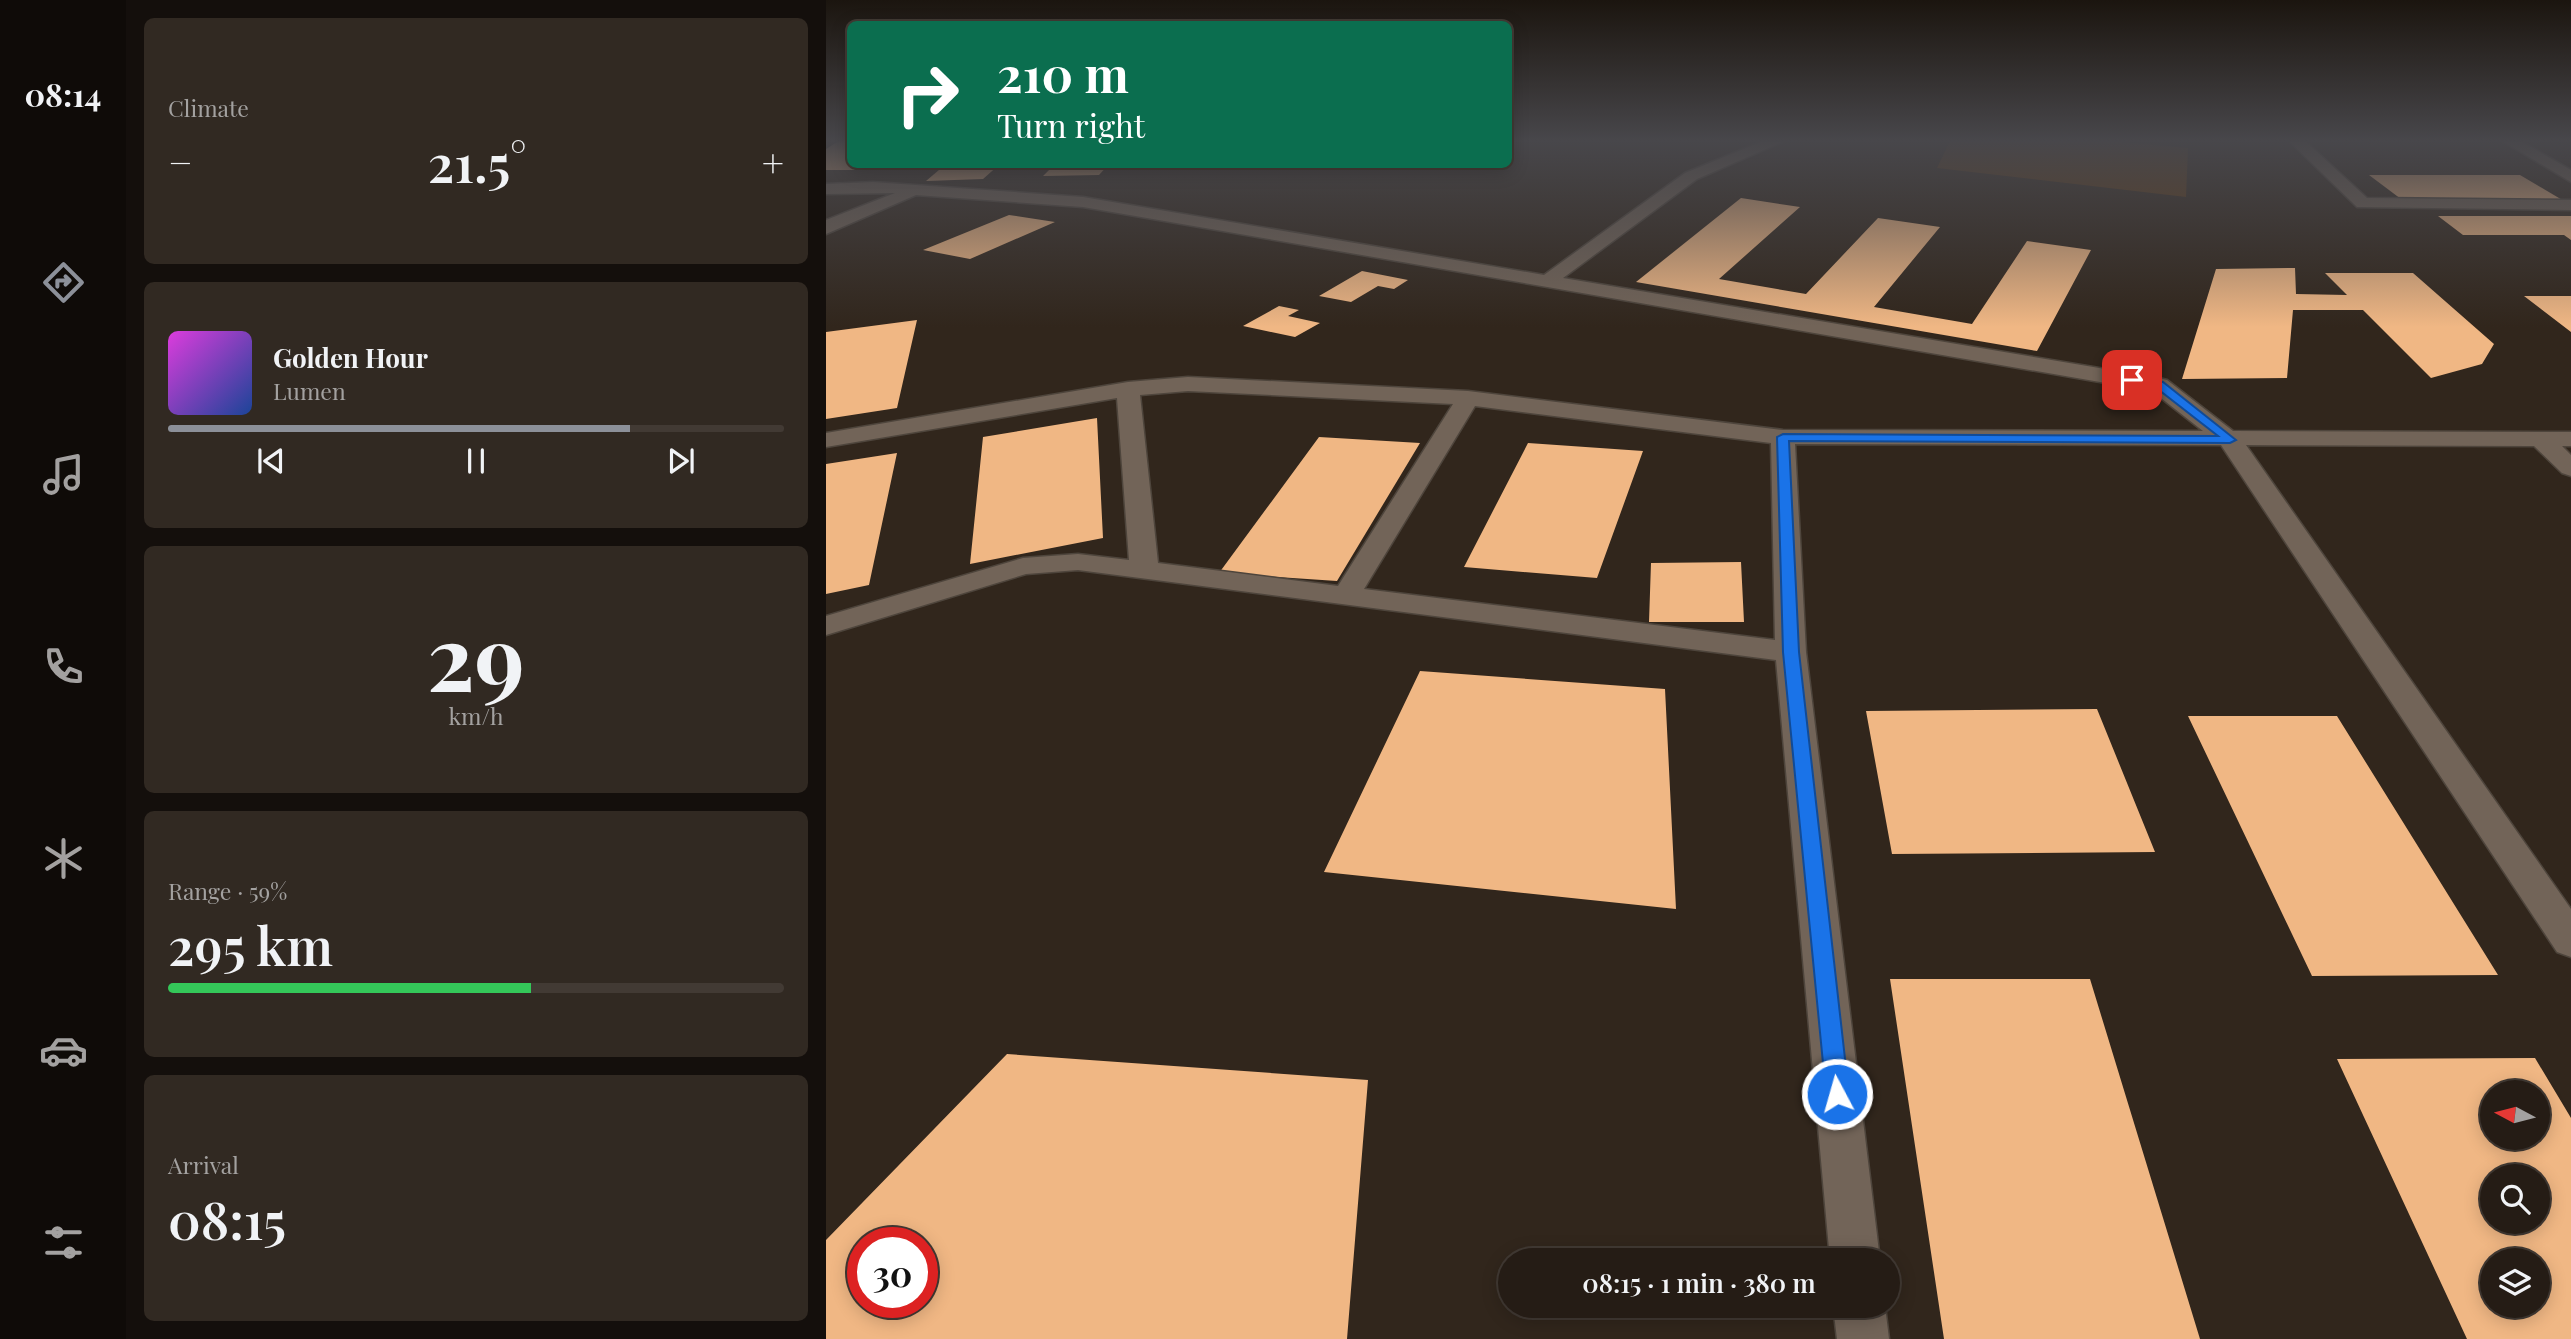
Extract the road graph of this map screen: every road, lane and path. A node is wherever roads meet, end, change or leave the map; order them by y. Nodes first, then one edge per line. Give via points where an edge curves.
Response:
1 (888, 201) edge
2 (1076, 201) edge
3 (1656, 201) edge
4 (2360, 201) edge
5 (2571, 205) edge
6 (826, 229) edge
7 (1547, 281) junction
8 (1128, 389) junction
9 (1468, 398) junction
10 (1783, 437) junction
11 (2540, 439) junction
12 (2571, 439) edge
13 (826, 440) edge
14 (2230, 440) junction
15 (2571, 468) edge
16 (1144, 569) junction
17 (1347, 594) junction
18 (826, 626) edge
19 (1791, 652) junction
20 (2571, 942) edge
21 (1854, 1248) edge
22 (1860, 1318) edge
23 (1863, 1339) edge

1 - 6 street
2 - 7 street
3 - 7 street
4 - 5 street
7 - 14 street via 2159,385
8 - 9 street via 1188,384
8 - 13 street
8 - 16 street
9 - 10 street
9 - 17 street
10 - 14 street
10 - 19 street
11 - 12 street
11 - 14 street
11 - 15 street
14 - 20 street
16 - 17 street
16 - 18 street via 1078,562 1023,566
17 - 19 street
19 - 21 street
22 - 23 street

